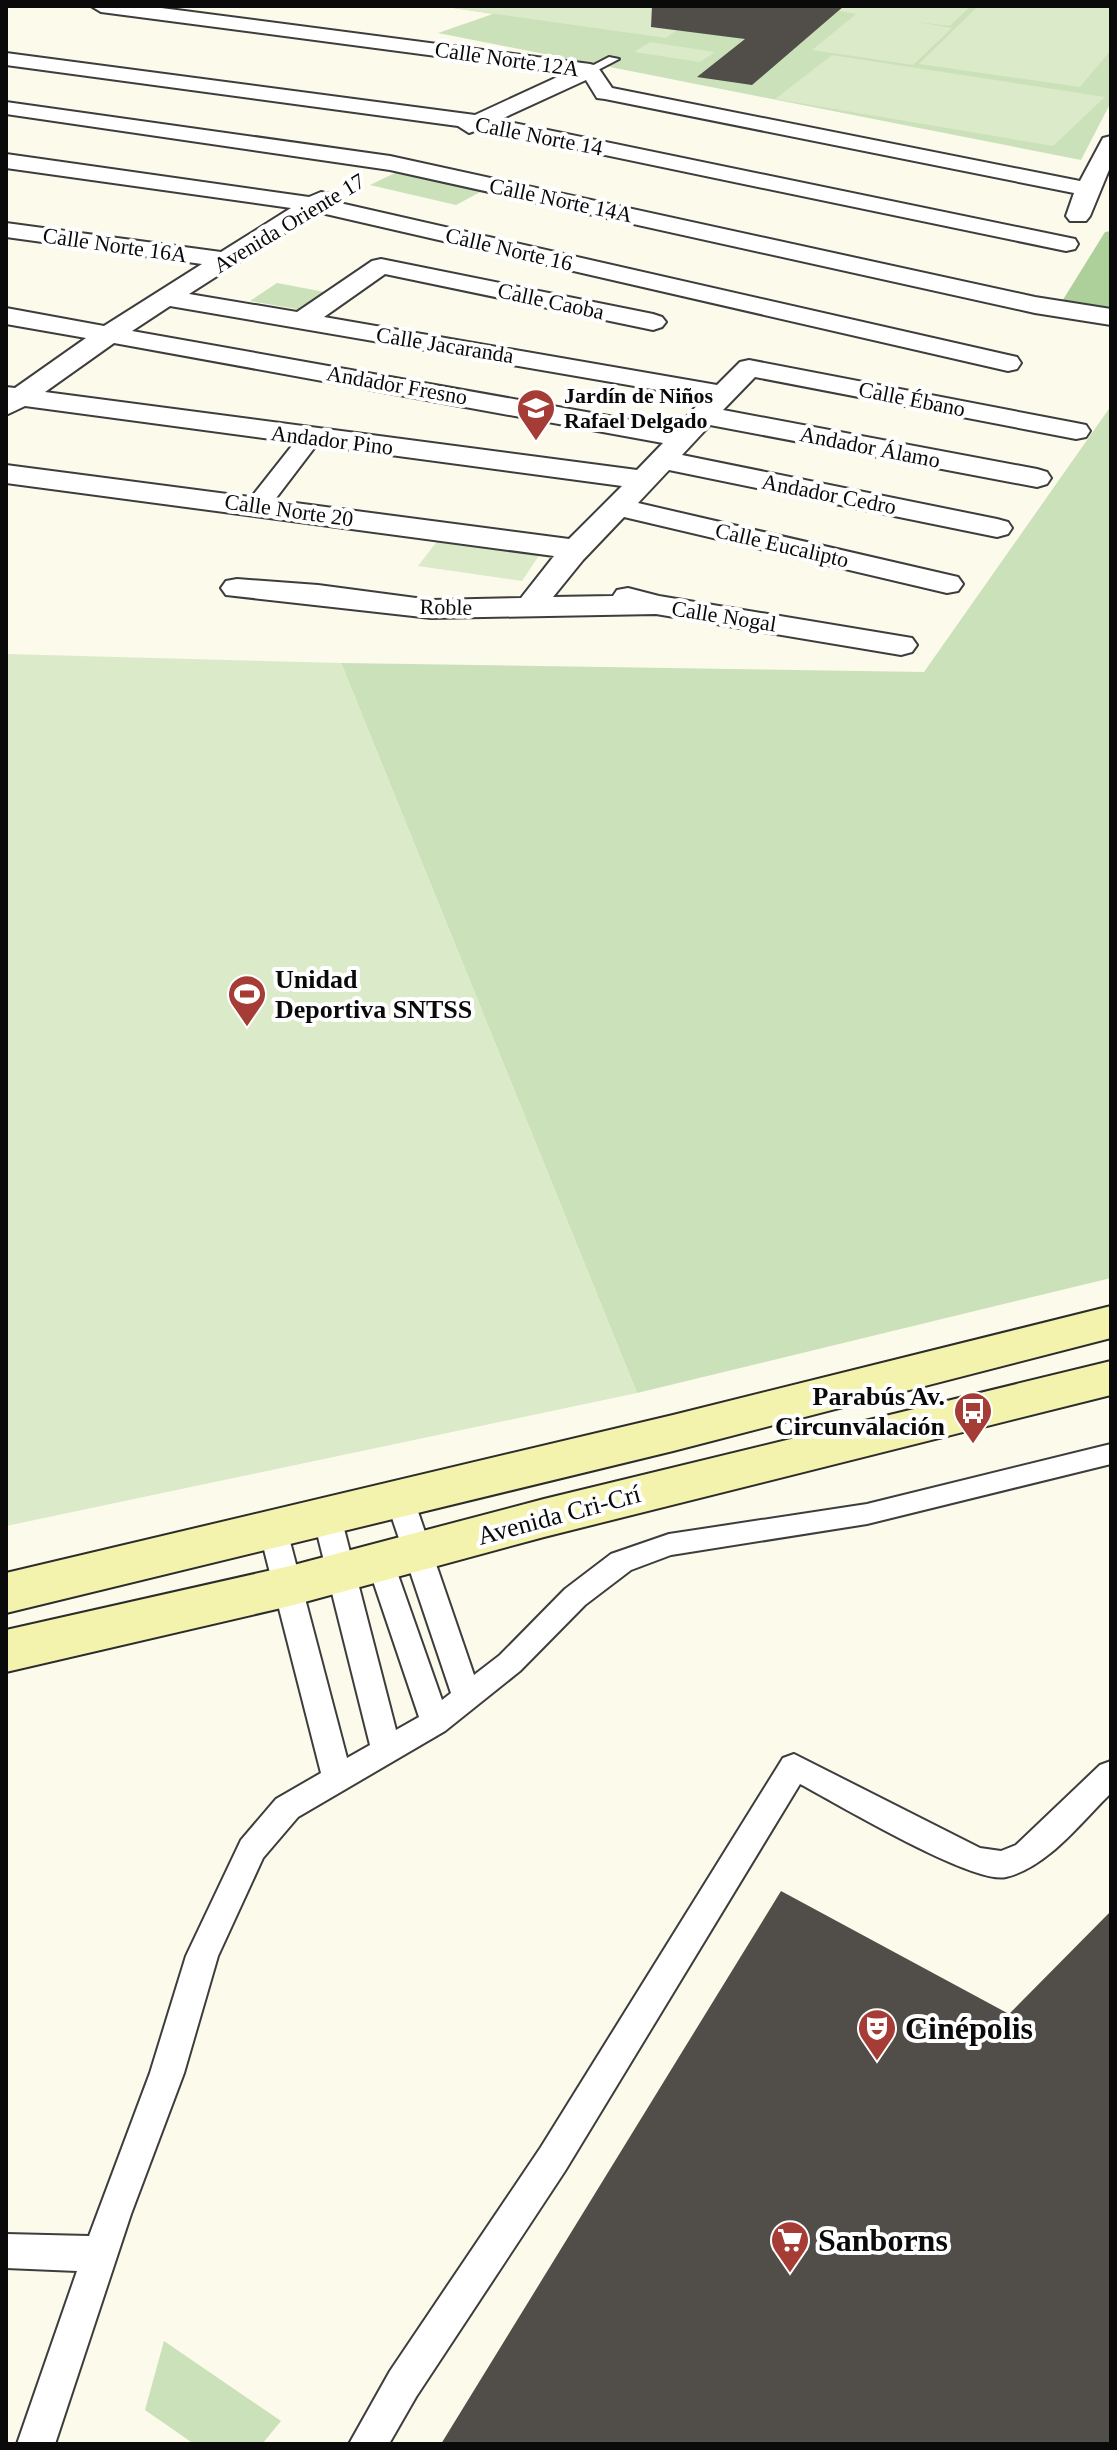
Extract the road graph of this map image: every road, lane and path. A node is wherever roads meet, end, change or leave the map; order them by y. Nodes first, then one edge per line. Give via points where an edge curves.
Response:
1 (101, 6) edge
2 (166, 10) edge
3 (132, 28) dead end
4 (92, 51) dead end
5 (6, 59) edge
6 (613, 59) dead end
7 (65, 66) junction
8 (590, 70) junction
9 (6, 102) edge
10 (6, 108) edge
11 (476, 122) junction
12 (819, 135) junction
13 (1111, 143) edge
14 (6, 161) edge
15 (390, 163) junction
16 (745, 177) junction
17 (1087, 189) junction
18 (720, 193) dead end
19 (312, 204) junction
20 (695, 208) dead end
21 (670, 224) junction
22 (6, 230) edge
23 (645, 239) dead end
24 (1066, 244) junction
25 (621, 254) dead end
26 (224, 260) junction
27 (596, 269) junction
28 (167, 298) junction
29 (1035, 305) junction
30 (6, 316) edge
31 (1111, 317) edge
32 (301, 321) junction
33 (111, 333) junction
34 (1008, 363) dead end
35 (603, 371) junction
36 (723, 394) junction
37 (11, 399) edge
38 (703, 415) junction
39 (1076, 431) dead end
40 (310, 438) junction
41 (683, 438) junction
42 (652, 470) junction
43 (6, 474) edge
44 (1037, 478) dead end
45 (258, 505) junction
46 (618, 507) junction
47 (997, 528) dead end
48 (572, 549) junction
49 (550, 575) junction
50 (947, 584) dead end
51 (237, 588) dead end
52 (656, 605) junction
53 (531, 607) junction
54 (901, 645) dead end
55 (1111, 1322) edge
56 (1111, 1378) edge
57 (673, 1433) junction
58 (1111, 1454) edge
59 (400, 1500) junction
60 (327, 1517) junction
61 (544, 1518) junction
62 (273, 1530) junction
63 (381, 1562) junction
64 (290, 1586) junction
65 (6, 1593) edge
66 (6, 1651) edge
67 (467, 1696) junction
68 (435, 1722) junction
69 (386, 1750) junction
70 (1111, 1774) edge
71 (337, 1778) junction
72 (6, 2251) edge
73 (100, 2254) junction
74 (36, 2444) edge
75 (368, 2444) edge

1 - 2 street, Calle Norte 12A
2 - 3 street
2 - 8 street, Calle Norte 12A
4 - 7 street
5 - 7 street, Calle Norte 14
6 - 8 lane
7 - 9 street
7 - 11 street, Calle Norte 14
8 - 11 street, Avenida Oriente 17
8 - 12 street, Calle Norte 12A via 605,93
10 - 15 street, Calle Norte 14A
11 - 15 street, Avenida Oriente 17
11 - 16 street, Calle Norte 14
12 - 16 street
12 - 17 street, Calle Norte 12A
13 - 17 street
14 - 19 street, Calle Norte 16
15 - 19 street, Avenida Oriente 17
15 - 21 street, Calle Norte 14A
16 - 18 street
16 - 24 street, Calle Norte 14
17 - 24 street via 1088,222
19 - 26 street, Avenida Oriente 17
19 - 27 street, Calle Norte 16
20 - 21 street
21 - 23 street
21 - 29 street, Calle Norte 14A
22 - 26 street, Calle Norte 16A
24 - 29 street
25 - 27 street
26 - 28 street, Avenida Oriente 17
27 - 34 street, Calle Norte 16
28 - 32 street, Calle Jacaranda
28 - 33 street, Avenida Oriente 17
29 - 31 street, Calle Norte 14A
30 - 33 street, Andador Fresno
32 - 35 street, Calle Jacaranda
32 - 35 street, Calle Caoba via 381,266 653,322
33 - 37 street, Avenida Oriente 17
33 - 41 street, Andador Fresno
35 - 36 street, Calle Jacaranda
36 - 38 street
36 - 39 street, Calle Ébano via 749,368
37 - 40 street, Andador Pino
38 - 41 street
38 - 44 street, Andador Álamo
40 - 42 street, Andador Pino
40 - 45 street
41 - 42 street
42 - 46 street
42 - 47 street, Andador Cedro
43 - 45 street, Calle Norte 20
45 - 48 street, Calle Norte 20
46 - 48 street
46 - 50 street, Calle Eucalipto
48 - 49 street
49 - 52 street, Calle Nogal
49 - 53 street
51 - 53 street, Roble via 431,609
52 - 53 street, Roble
52 - 54 street, Calle Nogal
55 - 57 main road, Avenida Cri-Crí
56 - 61 main road, Avenida Cri-Crí
57 - 59 main road, Avenida Cri-Crí
57 - 61 main road via 665,1457 531,1492 524,1505
58 - 67 lane via 867,1514 669,1545 621,1562
59 - 60 main road, Avenida Cri-Crí
59 - 63 lane
60 - 62 main road, Avenida Cri-Crí
60 - 63 lane
61 - 63 main road, Avenida Cri-Crí
62 - 64 lane
62 - 65 main road, Avenida Cri-Crí
63 - 64 main road, Avenida Cri-Crí
63 - 67 lane
63 - 68 lane
63 - 69 lane
64 - 66 main road, Avenida Cri-Crí
64 - 71 lane
67 - 68 lane
68 - 69 lane
69 - 71 lane
70 - 75 lane via 1027,1854 1003,1865 975,1860 794,1767 553,2159
71 - 73 lane via 287,1808 252,1849 202,1956 167,2073
72 - 73 lane
73 - 74 lane

